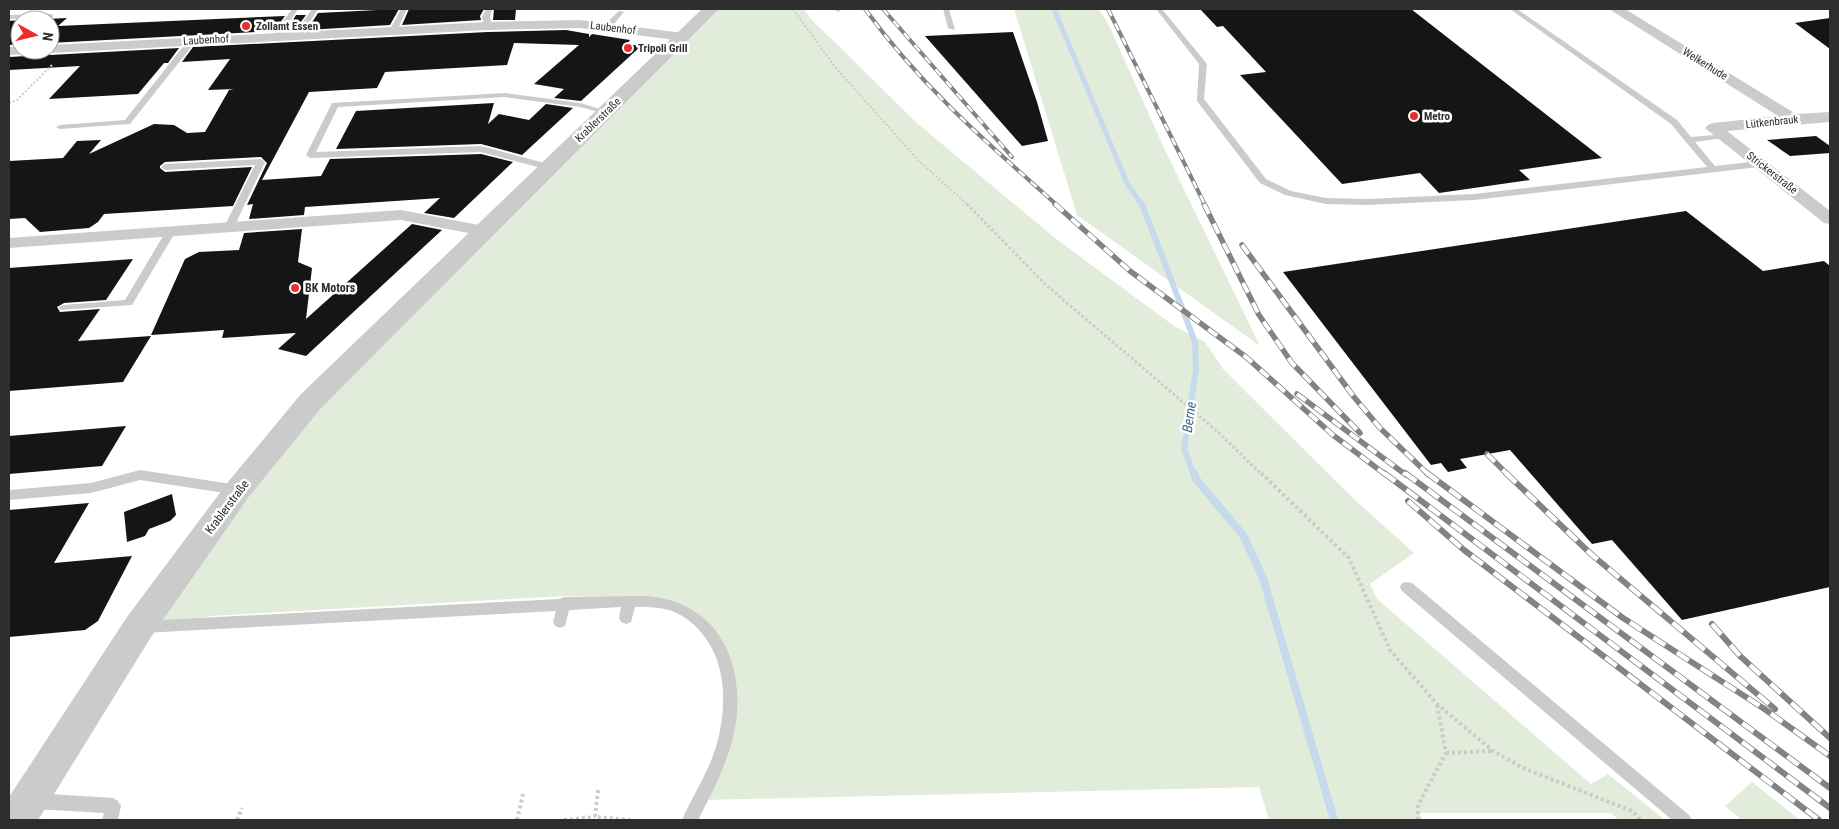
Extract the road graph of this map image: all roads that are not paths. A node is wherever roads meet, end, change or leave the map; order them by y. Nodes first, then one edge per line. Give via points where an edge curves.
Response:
1 (295, 9) edge
2 (315, 9) edge
3 (404, 9) edge
4 (489, 9) edge
5 (711, 9) edge
6 (946, 9) edge
7 (1159, 9) edge
8 (1513, 9) edge
9 (1616, 9) edge
10 (621, 12) dead end
11 (488, 26) junction
12 (606, 28) junction
13 (952, 28) dead end
14 (393, 31) junction
15 (276, 36) junction
16 (297, 36) junction
17 (683, 37) junction
18 (192, 41) junction
19 (60, 48) edge
20 (606, 112) junction
21 (1830, 118) edge
22 (1793, 119) junction
23 (60, 127) dead end
24 (1718, 132) junction
25 (1690, 140) junction
26 (1759, 164) junction
27 (165, 167) dead end
28 (549, 167) junction
29 (1713, 169) junction
30 (1830, 219) edge
31 (229, 227) junction
32 (484, 231) junction
33 (171, 232) junction
34 (9, 243) edge
35 (64, 308) dead end
36 (238, 490) junction
37 (9, 495) edge
38 (1407, 586) dead end
39 (629, 601) junction
40 (564, 603) junction
41 (626, 618) dead end
42 (560, 622) dead end
43 (139, 627) junction
44 (22, 810) edge
45 (111, 813) edge
46 (690, 820) edge
47 (1684, 820) edge

1 - 15 lane
2 - 16 lane
3 - 14 lane
4 - 11 lane via 486,16
5 - 17 street, Krablerstraße
6 - 13 lane
7 - 29 lane via 1204,64 1200,98 1263,181 1288,193 1326,201 1367,202 1474,197
8 - 25 lane via 1674,122
9 - 22 street, Welkerhude
10 - 12 lane
11 - 12 street, Laubenhof via 580,24
11 - 14 street, Laubenhof
12 - 17 street, Laubenhof
14 - 16 street, Laubenhof
15 - 16 street, Laubenhof
15 - 18 street, Laubenhof
17 - 20 street, Krablerstraße
18 - 19 street, Laubenhof
18 - 23 lane via 127,122
20 - 28 street, Krablerstraße
20 - 28 lane via 580,105 505,95 335,105 310,155 481,149
21 - 22 street, Lütkenbrauk
22 - 24 street, Lütkenbrauk
24 - 25 lane
24 - 26 street, Strickerstraße
25 - 29 lane
26 - 29 lane
26 - 30 street, Strickerstraße
27 - 31 lane via 261,162
28 - 32 street, Krablerstraße
31 - 32 street via 401,215
31 - 33 street
32 - 36 street, Krablerstraße via 311,401
33 - 34 street
33 - 35 lane via 128,303
36 - 37 lane via 140,474 91,488
36 - 43 street, Krablerstraße
38 - 47 lane
39 - 40 lane
39 - 41 lane
39 - 46 lane via 656,601 681,609 712,633 725,660 730,687 730,715 723,749
40 - 42 lane
40 - 43 lane
43 - 44 street, Krablerstraße
44 - 45 lane

